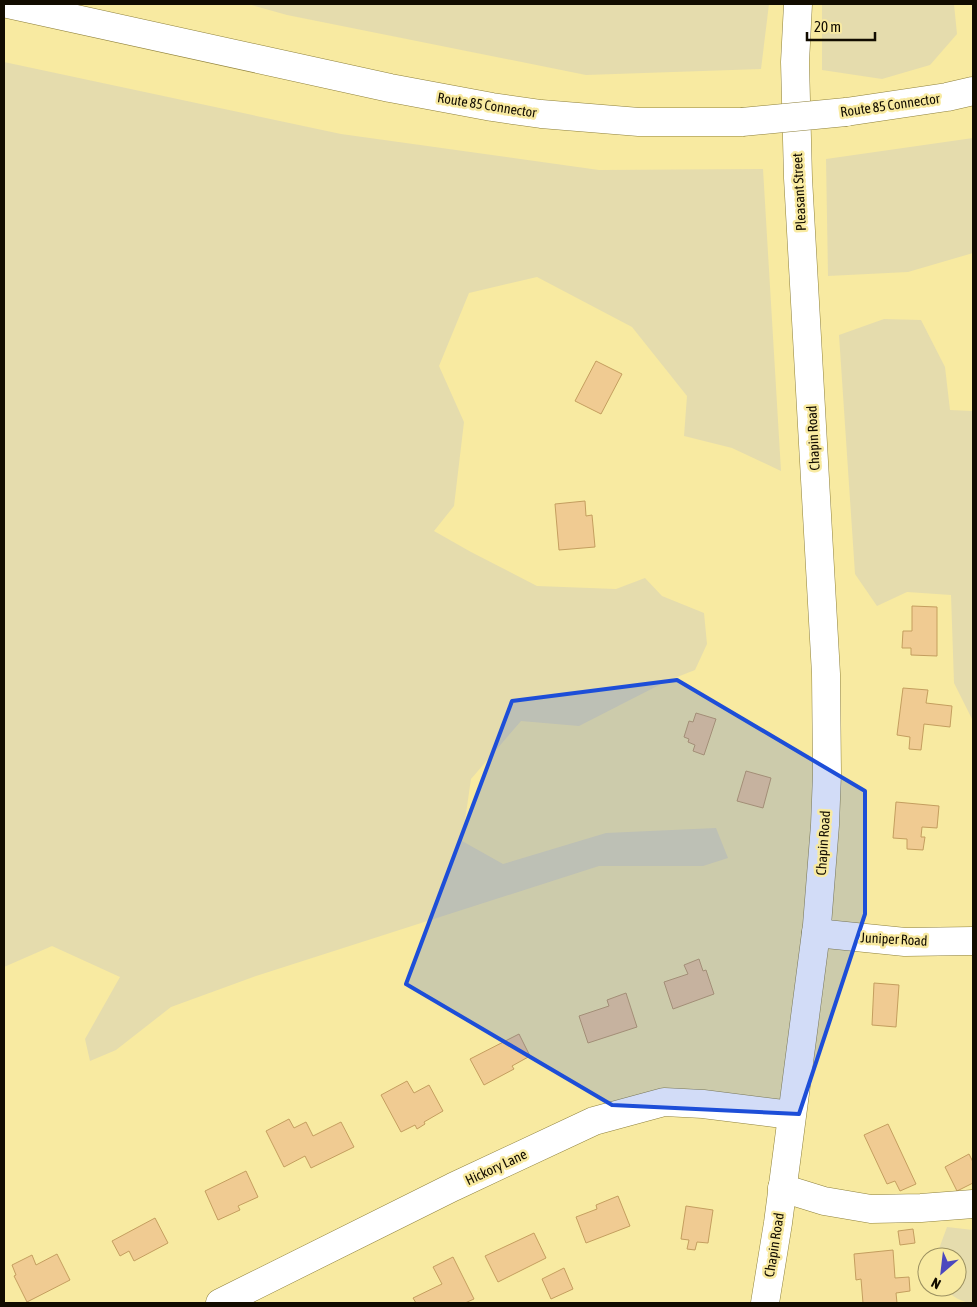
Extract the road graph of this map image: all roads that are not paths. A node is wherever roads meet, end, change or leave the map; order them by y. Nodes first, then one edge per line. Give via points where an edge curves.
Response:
1 (8, 4) edge
2 (798, 4) edge
3 (973, 91) edge
4 (810, 379) joint
5 (816, 933) junction
6 (973, 941) edge
7 (791, 1115) junction
8 (782, 1188) junction
9 (973, 1204) edge
10 (220, 1303) edge
11 (765, 1303) edge

1 - 3 street, Route 85 Connector, bridge via 390,88 541,114 640,122 742,122 846,112
2 - 4 street, Pleasant Street via 796,132
4 - 5 street, Chapin Road via 828,724 825,825
5 - 6 street, Juniper Road via 905,942
5 - 7 street, Chapin Road
7 - 8 street, Chapin Road
7 - 10 street, Hickory Lane via 664,1102 594,1121
8 - 9 street via 871,1209
8 - 11 street, Chapin Road

